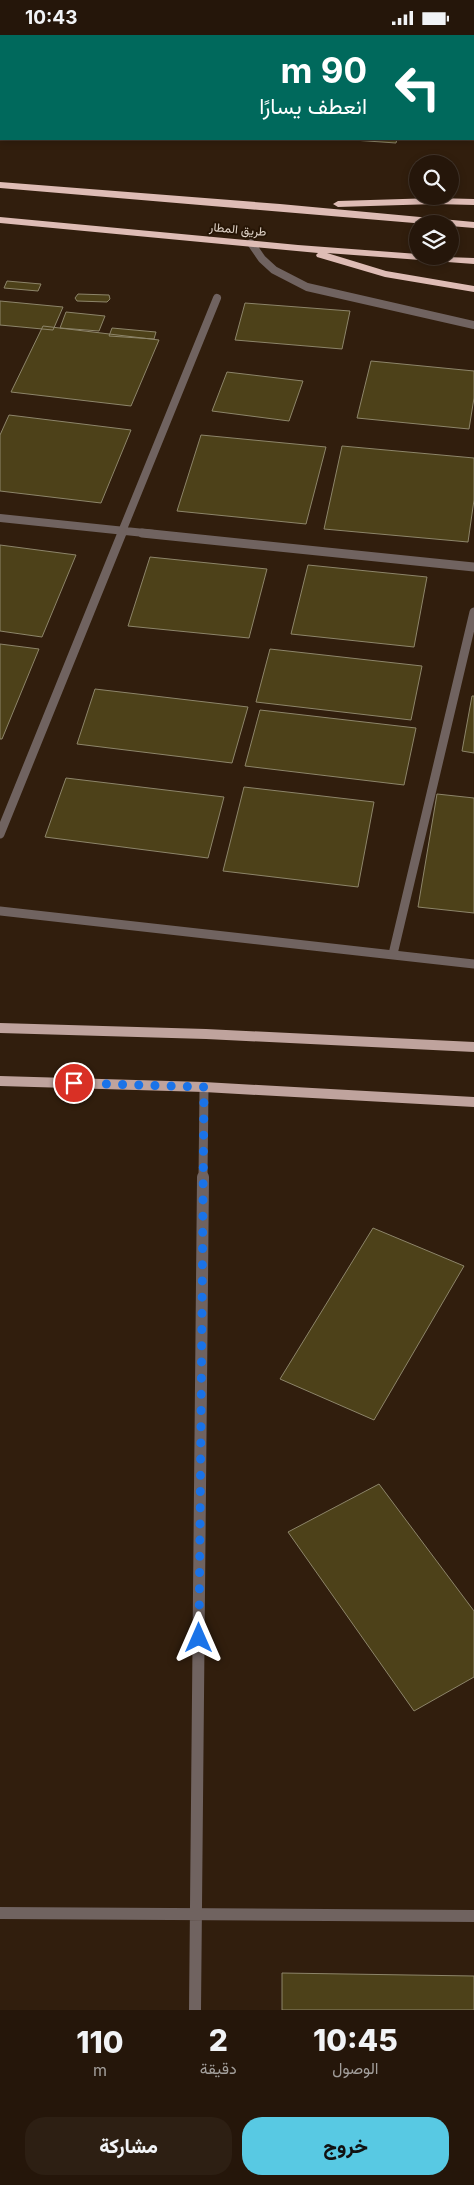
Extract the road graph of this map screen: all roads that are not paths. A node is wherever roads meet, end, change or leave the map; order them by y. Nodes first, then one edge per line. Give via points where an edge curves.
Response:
1 (0, 185) edge
2 (474, 202) edge
3 (280, 207) junction
4 (0, 220) edge
5 (474, 225) edge
6 (251, 243) junction
7 (298, 248) junction
8 (474, 261) edge
9 (474, 289) edge
10 (216, 298) dead end
11 (474, 325) edge
12 (0, 518) edge
13 (124, 531) junction
14 (474, 567) edge
15 (474, 612) edge
16 (0, 834) edge
17 (0, 911) edge
18 (393, 954) junction
19 (474, 964) edge
20 (0, 1028) edge
21 (474, 1047) edge
22 (0, 1081) edge
23 (204, 1087) junction
24 (474, 1102) edge
25 (0, 1913) edge
26 (196, 1913) junction
27 (474, 1916) edge
28 (195, 2010) edge

1 - 3 highway, طريق المطار
2 - 3 highway
3 - 5 highway, طريق المطار
4 - 6 highway, طريق المطار
6 - 7 highway, طريق المطار
6 - 11 street via 274,270 307,287
7 - 8 highway, طريق المطار
7 - 9 highway via 354,267
10 - 13 street
12 - 13 street
13 - 14 street
13 - 16 street
15 - 18 street
17 - 18 street
18 - 19 street
20 - 21 main road via 206,1033
22 - 23 main road
23 - 24 main road
23 - 26 street
25 - 26 street
26 - 27 street
26 - 28 street

